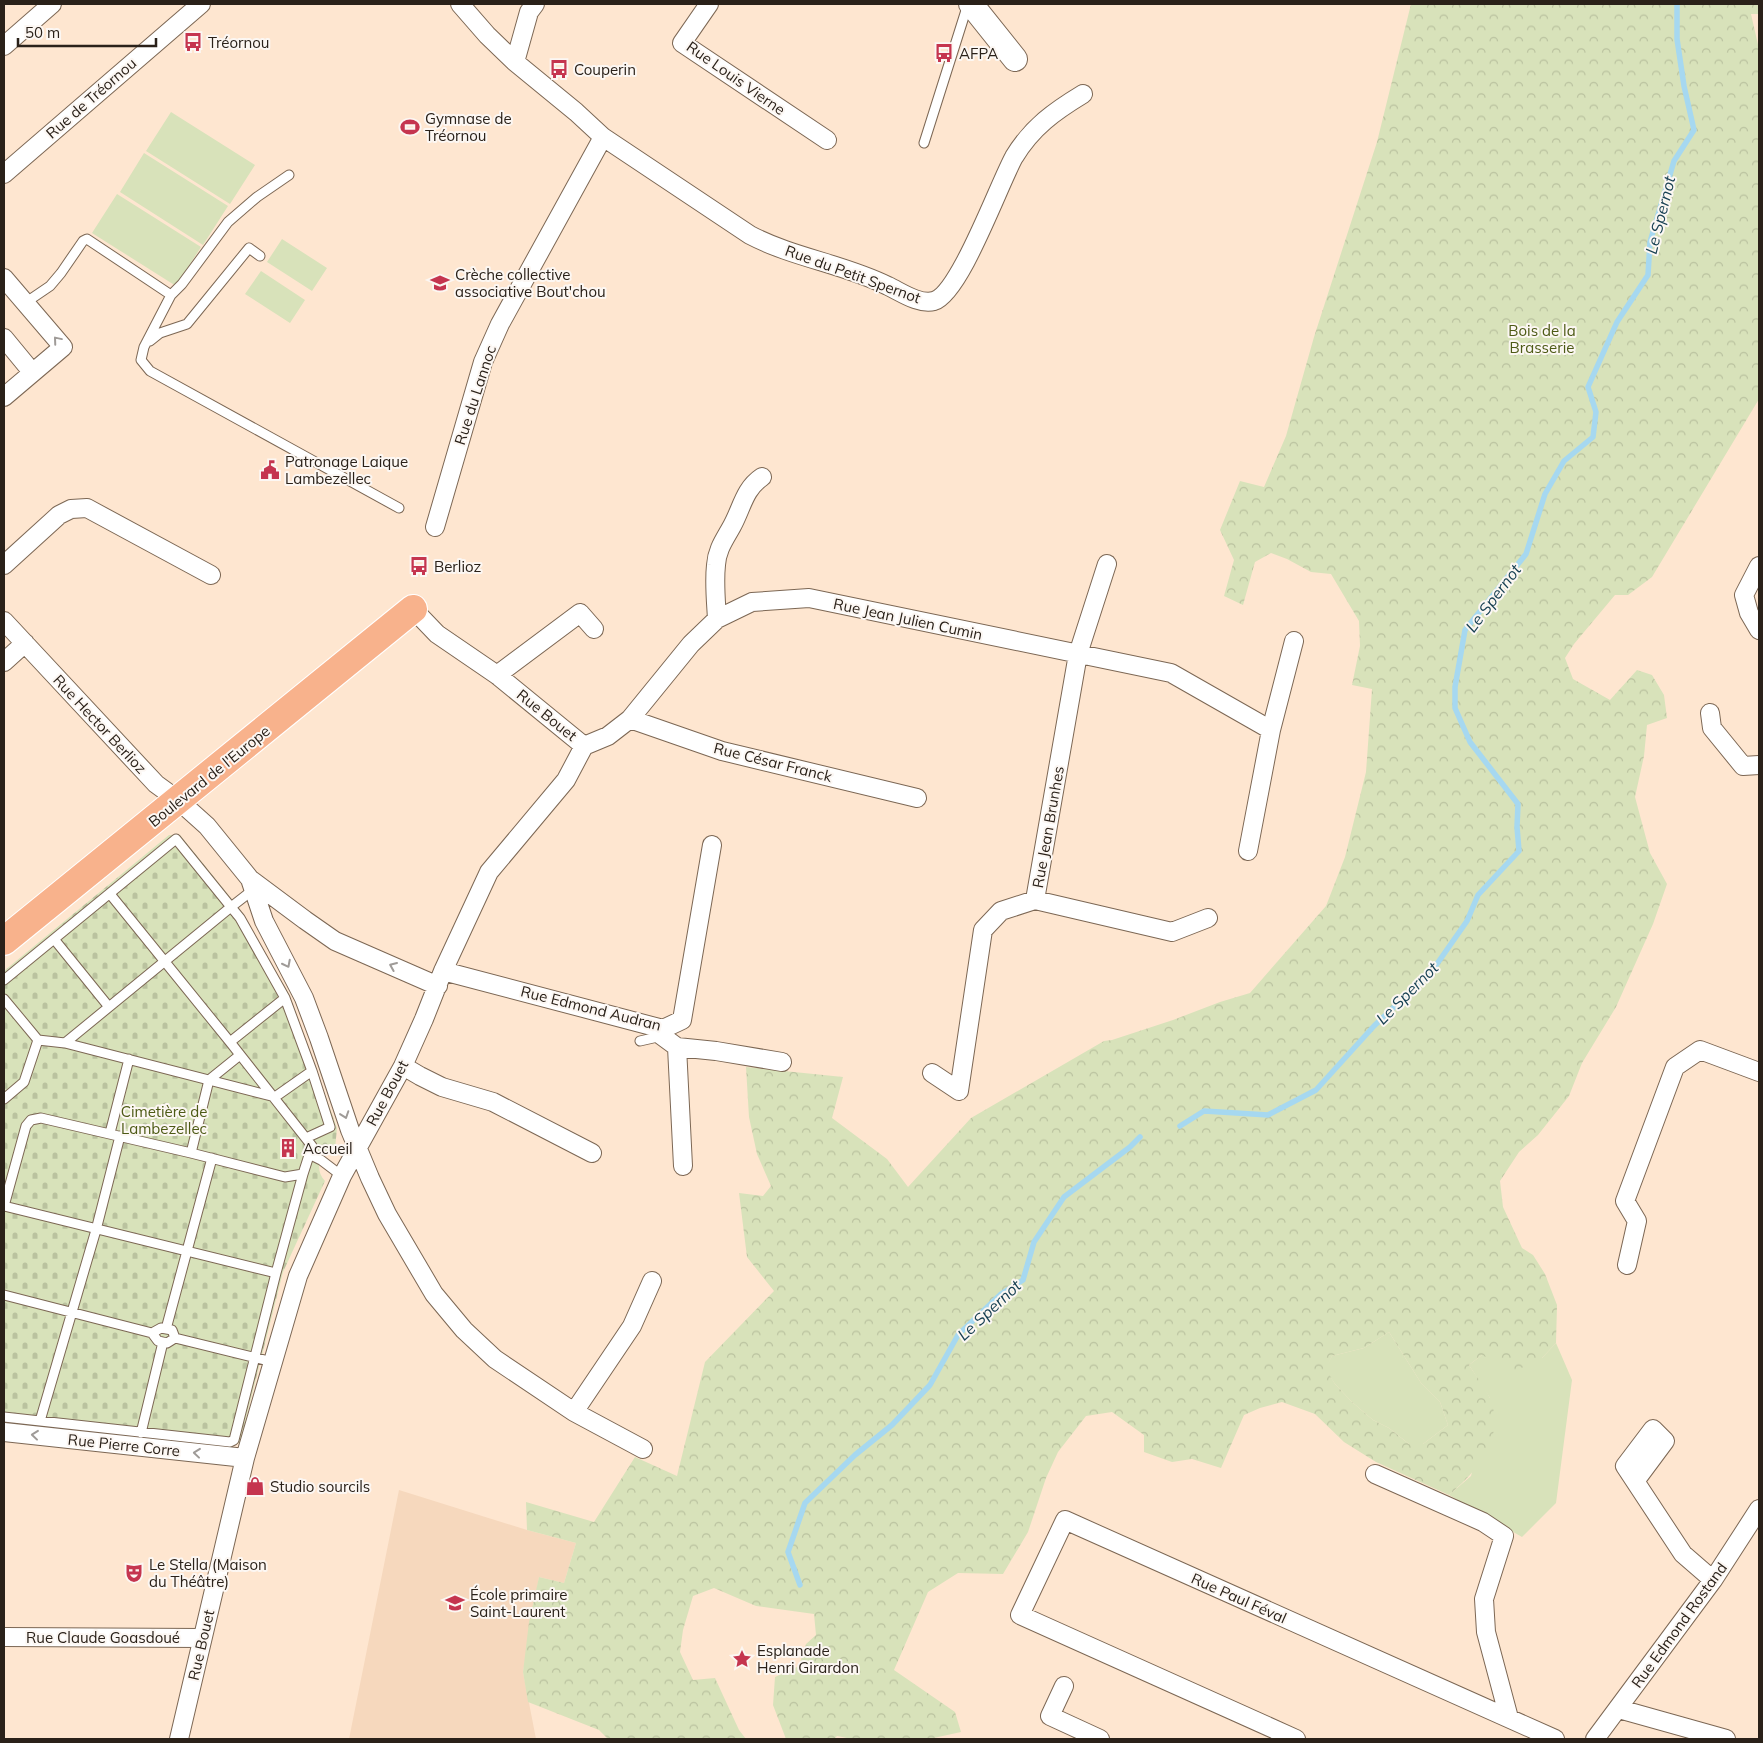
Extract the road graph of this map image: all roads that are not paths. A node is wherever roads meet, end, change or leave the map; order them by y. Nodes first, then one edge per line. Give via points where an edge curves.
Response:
1 (52, 4) edge
2 (200, 4) edge
3 (460, 4) edge
4 (535, 4) edge
5 (709, 4) edge
6 (969, 4) edge
7 (4, 46) edge
8 (1015, 60) dead end
9 (515, 62) junction
10 (1083, 94) dead end
11 (603, 138) junction
12 (827, 140) dead end
13 (924, 143) dead end
14 (4, 174) edge
15 (289, 176) dead end
16 (260, 256) dead end
17 (4, 278) edge
18 (171, 295) junction
19 (25, 303) junction
20 (4, 338) edge
21 (144, 347) junction
22 (32, 372) junction
23 (4, 397) edge
24 (762, 477) dead end
25 (398, 508) dead end
26 (436, 527) dead end
27 (1107, 564) dead end
28 (4, 565) edge
29 (1759, 566) edge
30 (211, 575) dead end
31 (412, 609) joint
32 (717, 619) junction
33 (4, 621) edge
34 (594, 630) dead end
35 (1759, 630) edge
36 (1294, 641) dead end
37 (25, 643) junction
38 (1078, 654) junction
39 (4, 662) edge
40 (497, 675) junction
41 (1710, 713) dead end
42 (630, 719) junction
43 (1271, 730) junction
44 (584, 746) junction
45 (1759, 765) edge
46 (917, 798) dead end
47 (178, 800) junction
48 (712, 845) dead end
49 (1248, 851) dead end
50 (252, 884) junction
51 (110, 894) junction
52 (1035, 900) junction
53 (231, 907) junction
54 (1208, 918) dead end
55 (54, 939) junction
56 (4, 941) edge
57 (165, 961) junction
58 (440, 979) junction
59 (4, 980) edge
60 (285, 998) junction
61 (4, 999) edge
62 (109, 1007) junction
63 (659, 1032) junction
64 (38, 1040) junction
65 (640, 1041) dead end
66 (230, 1042) junction
67 (65, 1043) junction
68 (677, 1047) junction
69 (240, 1054) junction
70 (129, 1059) junction
71 (782, 1062) dead end
72 (403, 1066) junction
73 (312, 1071) junction
74 (1759, 1072) edge
75 (932, 1073) dead end
76 (209, 1080) junction
77 (275, 1097) junction
78 (4, 1098) edge
79 (110, 1133) junction
80 (120, 1136) junction
81 (306, 1138) junction
82 (357, 1149) junction
83 (191, 1153) junction
84 (592, 1153) dead end
85 (309, 1154) junction
86 (212, 1158) junction
87 (683, 1166) dead end
88 (303, 1174) junction
89 (342, 1176) junction
90 (4, 1206) edge
91 (96, 1230) junction
92 (187, 1250) junction
93 (1626, 1265) dead end
94 (276, 1273) junction
95 (652, 1281) dead end
96 (4, 1295) edge
97 (72, 1312) junction
98 (166, 1329) junction
99 (152, 1333) junction
100 (175, 1338) junction
101 (163, 1342) junction
102 (256, 1358) junction
103 (273, 1362) junction
104 (574, 1412) junction
105 (4, 1417) edge
106 (40, 1421) junction
107 (4, 1432) edge
108 (141, 1432) junction
109 (643, 1449) dead end
110 (245, 1458) junction
111 (1375, 1474) dead end
112 (1636, 1480) dead end
113 (1759, 1509) edge
114 (1712, 1580) junction
115 (4, 1637) edge
116 (202, 1638) junction
117 (1064, 1686) dead end
118 (1619, 1709) junction
119 (1509, 1718) junction
120 (179, 1739) edge
121 (1100, 1739) edge
122 (1296, 1739) edge
123 (1555, 1739) edge
124 (1595, 1739) edge
125 (1726, 1739) edge

1 - 7 street
2 - 14 street, Rue de Tréornou
3 - 9 street
4 - 9 street
5 - 12 street, Rue Louis Vierne via 682,43
6 - 8 street
6 - 13 lane
9 - 11 street
10 - 11 street, Rue du Petit Spernot via 1033,130 1014,157 960,272 942,296 933,301 918,300 850,270 767,244
11 - 26 street, Rue du Lannoc via 500,324 483,362
15 - 18 lane via 228,222
16 - 21 lane via 249,248 187,324 160,333
17 - 19 street
18 - 19 lane via 87,239 83,240 50,286
18 - 21 lane
22 -> 19 street via 63,347
20 - 22 street
21 - 25 lane via 141,360 150,371
22 - 23 street
24 - 32 street via 746,493 720,547 716,564
27 - 38 street, Rue Jean Brunhes
28 - 30 street via 59,515 72,509 86,508
29 - 35 street via 1744,595 1749,614
31 - 40 street, Rue Bouet via 437,634
31 - 47 main road, Boulevard de l'Europe
32 - 38 street, Rue Jean Julien Cumin via 752,602 809,598
32 - 42 street, Rue Jean Julien Cumin via 691,644
33 - 37 street, Rue Hector Berlioz
34 - 40 street via 580,612
36 - 43 street
37 - 39 street
37 - 47 street, Rue Hector Berlioz via 156,784
38 - 43 street, Rue Jean Julien Cumin via 1171,673
38 - 52 street, Rue Jean Brunhes
40 - 44 street, Rue Bouet
41 - 45 street via 1712,728 1743,766
42 - 44 street, Rue Jean Julien Cumin via 608,736
42 - 46 street, Rue César Franck via 722,751
43 - 49 street
44 - 58 street, Rue Bouet via 566,780 489,872
47 - 50 street, Rue Hector Berlioz via 207,826
47 - 56 main road, Boulevard de l'Europe
48 - 63 street, Rue Edmond Audran via 682,1020
50 - 53 lane
58 -> 50 street, Rue Edmond Audran via 335,941
50 -> 82 street via 264,921 304,998
51 - 53 lane via 176,839
51 - 55 lane
51 - 57 lane
52 - 54 street via 1172,932
52 - 75 street, Rue Jean Brunhes via 1001,911 983,930 959,1091
53 - 57 lane
53 - 60 lane
55 - 59 lane
55 - 62 lane
57 - 62 lane
57 - 66 lane
58 - 63 street, Rue Edmond Audran
58 - 72 street, Rue Bouet
60 - 66 lane
60 - 73 lane
61 - 64 lane
62 - 67 lane
63 - 65 lane
63 - 68 street
64 - 67 lane
64 - 78 lane via 24,1082
66 - 69 lane
67 - 70 lane
68 - 71 street
68 - 87 street
69 - 76 lane
69 - 77 lane
70 - 76 lane
70 - 79 lane
72 - 82 street, Rue Bouet
72 - 84 street via 442,1087 493,1102
73 - 77 lane
73 - 81 lane via 330,1127
74 - 93 street via 1700,1050 1675,1067 1625,1201 1637,1221
76 - 77 lane
76 - 83 lane
77 - 81 lane
79 - 80 lane
79 - 90 lane via 41,1118 32,1120 26,1126
80 - 83 lane
80 - 91 lane
81 - 85 lane via 312,1146
82 - 89 street, Rue Bouet
82 - 104 street via 387,1214 434,1294 464,1330 495,1359
83 - 86 lane
85 - 88 lane
85 - 89 lane
86 - 88 lane via 286,1177
86 - 92 lane
88 - 94 lane
89 - 103 street, Rue Bouet via 298,1276
90 - 91 lane
91 - 92 lane
91 - 97 lane
92 - 94 lane
92 - 98 lane
94 - 102 lane
95 - 104 street via 632,1326
96 - 97 lane
97 - 99 lane
97 - 106 lane
98 - 99 lane
98 - 100 lane via 172,1330
99 - 101 lane
100 - 101 lane
100 - 102 lane
101 - 108 lane
102 - 103 lane
102 - 108 lane via 234,1440
103 - 110 street, Rue Bouet
104 - 109 street
105 - 106 lane
106 - 108 lane
110 -> 107 street, Rue Pierre Corre
110 - 116 street, Rue Bouet
111 - 119 street via 1483,1522 1504,1536 1484,1599 1486,1632
112 - 114 street via 1684,1554
113 - 114 street, Rue Edmond Rostand
114 - 118 street, Rue Edmond Rostand
115 - 116 street, Rue Claude Goasdoué
116 - 120 street, Rue Bouet
117 - 121 street via 1050,1716
118 - 124 street, Rue Edmond Rostand
118 - 125 street
119 - 122 street, Rue Paul Féval via 1065,1520 1020,1615
119 - 123 street, Rue Paul Féval

